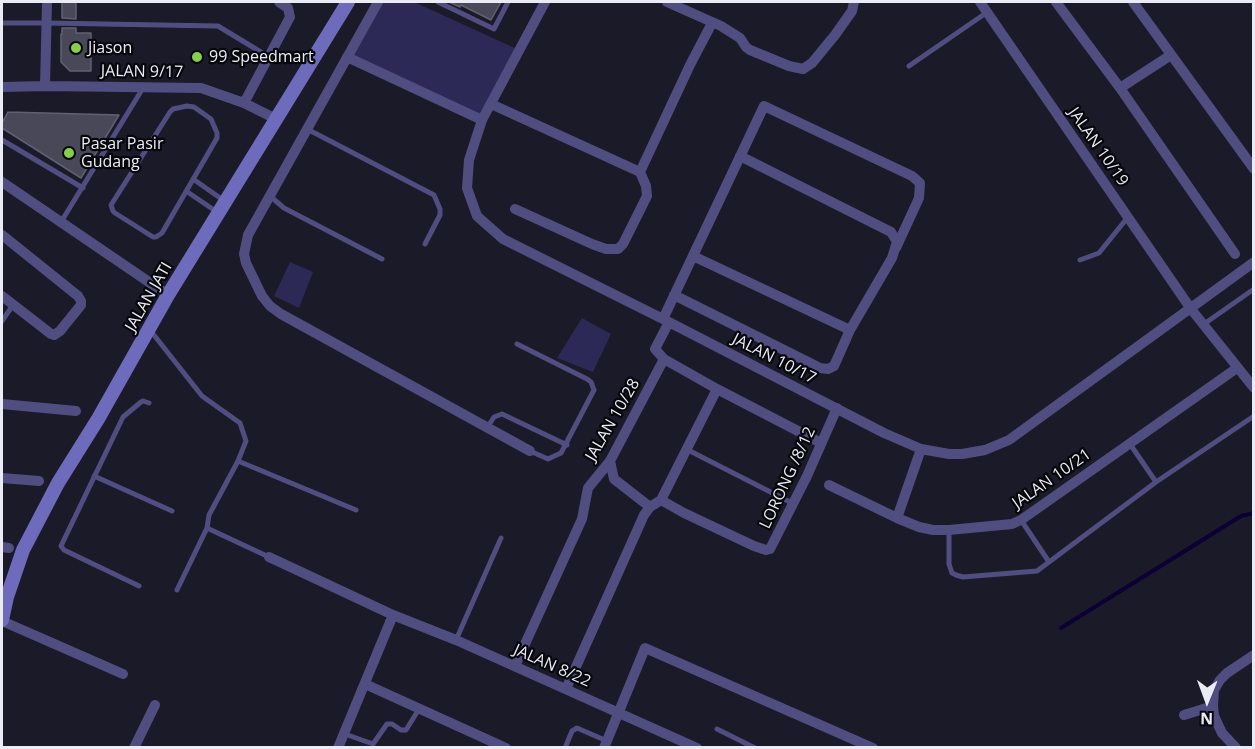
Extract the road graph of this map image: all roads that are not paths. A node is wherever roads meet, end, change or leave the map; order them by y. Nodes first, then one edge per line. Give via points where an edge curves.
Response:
1 (47, 2) edge
2 (279, 2) edge
3 (348, 2) edge
4 (378, 2) edge
5 (438, 2) edge
6 (508, 2) edge
7 (545, 2) edge
8 (667, 2) edge
9 (854, 2) edge
10 (980, 2) edge
11 (1056, 2) edge
12 (1133, 2) edge
13 (987, 12) junction
14 (46, 22) junction
15 (712, 22) junction
16 (2, 23) edge
17 (1172, 55) junction
18 (269, 57) junction
19 (347, 57) junction
20 (909, 66) dead end
21 (45, 86) junction
22 (2, 87) edge
23 (144, 87) junction
24 (1120, 88) junction
25 (244, 103) junction
26 (491, 104) junction
27 (276, 119) junction
28 (482, 120) junction
29 (307, 129) junction
30 (2, 140) edge
31 (740, 156) junction
32 (1254, 169) edge
33 (640, 172) junction
34 (193, 179) junction
35 (2, 182) edge
36 (83, 188) junction
37 (186, 190) junction
38 (270, 196) junction
39 (222, 207) junction
40 (515, 209) dead end
41 (1128, 217) junction
42 (62, 222) junction
43 (2, 235) edge
44 (425, 244) dead end
45 (896, 248) junction
46 (1235, 254) dead end
47 (693, 256) junction
48 (382, 259) dead end
49 (1080, 260) dead end
50 (1254, 262) edge
51 (1251, 291) edge
52 (168, 295) junction
53 (674, 295) junction
54 (2, 296) edge
55 (1254, 299) edge
56 (13, 305) junction
57 (1191, 309) junction
58 (666, 320) junction
59 (2, 321) edge
60 (1203, 325) junction
61 (149, 328) junction
62 (850, 330) junction
63 (517, 344) dead end
64 (664, 359) junction
65 (1238, 368) junction
66 (1254, 388) edge
67 (717, 389) junction
68 (149, 403) dead end
69 (2, 404) edge
70 (837, 408) junction
71 (76, 411) dead end
72 (1254, 416) edge
73 (488, 428) junction
74 (821, 443) junction
75 (1130, 444) junction
76 (567, 445) junction
77 (921, 449) junction
78 (688, 450) junction
79 (530, 451) joint
80 (238, 461) junction
81 (610, 461) junction
82 (94, 476) junction
83 (2, 478) edge
84 (39, 481) dead end
85 (1156, 482) junction
86 (830, 485) dead end
87 (662, 500) junction
88 (794, 504) junction
89 (650, 507) junction
90 (356, 510) dead end
91 (172, 511) dead end
92 (897, 518) junction
93 (1021, 520) junction
94 (207, 528) junction
95 (949, 530) junction
96 (501, 538) dead end
97 (269, 557) joint
98 (1049, 562) junction
99 (139, 586) dead end
100 (177, 590) dead end
101 (393, 615) junction
102 (2, 620) edge
103 (456, 640) junction
104 (1254, 656) edge
105 (515, 666) junction
106 (123, 674) dead end
107 (365, 684) junction
108 (566, 689) junction
109 (155, 705) dead end
110 (1213, 706) junction
111 (419, 709) junction
112 (618, 712) junction
113 (1184, 715) dead end
114 (717, 729) dead end
115 (345, 734) junction
116 (605, 744) edge
117 (376, 746) edge
118 (134, 747) edge
119 (338, 747) edge
120 (506, 747) edge
121 (565, 747) edge
122 (697, 747) edge
123 (755, 747) edge
124 (873, 747) edge
125 (1236, 747) edge

1 - 14 street
2 - 18 street via 288,8 290,16
3 - 27 street, JALAN JATI
4 - 19 street
5 - 6 lane via 494,29
7 - 26 street, JALAN 10/17
8 - 15 street
9 - 15 street via 835,35 803,69 750,50 740,38
10 - 13 street, JALAN 10/19
11 - 24 street
12 - 17 street
13 - 20 lane
13 - 41 street, JALAN 10/19
14 - 16 lane
14 - 18 lane via 218,26
14 - 21 street
15 - 33 street
17 - 24 street
17 - 32 street
18 - 25 street
19 - 28 street
19 - 29 street
21 - 22 street, JALAN 9/17
21 - 23 street, JALAN 9/17
23 - 25 street, JALAN 9/17 via 201,88
23 - 36 lane
24 - 46 street
25 - 27 street, JALAN 9/17
26 - 28 street, JALAN 10/17
26 - 33 street
27 - 39 street, JALAN JATI
28 - 58 street, JALAN 10/17 via 469,160 467,188 477,216 503,239
29 - 38 street
29 - 44 lane via 432,194 441,212
30 - 36 lane
31 - 45 street via 891,232
31 - 45 street via 764,106 912,176 920,183 919,198
31 - 47 street
33 - 40 street via 647,196 618,249 592,244
34 - 37 lane
34 - 37 lane via 218,135 211,119 189,106 170,112 111,208 156,237
34 - 39 lane
35 - 42 street
36 - 42 lane
37 - 39 lane
38 - 48 lane via 284,208
38 - 73 street via 248,235 244,254 270,306
39 - 52 street, JALAN JATI
41 - 49 lane via 1099,253
41 - 57 street, JALAN 10/19
42 - 52 street
43 - 56 street via 81,301 54,335
45 - 62 street
47 - 53 street
47 - 62 street
50 - 57 street, JALAN 10/17
51 - 55 lane
51 - 60 lane
52 - 61 street, JALAN JATI
53 - 58 street
53 - 62 street via 820,368 834,366
54 - 56 street
56 - 59 lane
57 - 60 street, JALAN 10/19
57 - 77 street, JALAN 10/17 via 1009,440 986,450 962,454
58 - 64 street, JALAN 10/28 via 656,349
58 - 70 street, JALAN 10/17
60 - 65 street, JALAN 10/19
61 - 80 lane via 202,396 240,423 246,441
61 - 102 street, JALAN JATI via 23,550
63 - 76 lane via 587,379 593,386
64 - 67 street
64 - 81 street, JALAN 10/28
65 - 66 street, JALAN 10/19
65 - 75 street, JALAN 10/21
67 - 74 street
67 - 78 street
68 - 82 lane via 143,401 124,415
69 - 71 street
70 - 74 street, LORONG /8/12
70 - 77 street, JALAN 10/17
72 - 85 lane
73 - 76 lane via 494,417 502,414
73 - 79 street
74 - 88 street, LORONG /8/12
75 - 85 lane
75 - 93 street, JALAN 10/21
76 - 79 lane via 551,458
77 - 92 street
78 - 87 street
78 - 88 lane
80 - 90 lane
80 - 94 lane via 209,515
81 - 89 street via 616,482
81 - 105 street, JALAN 10/28 via 588,488 582,519
82 - 91 lane
82 - 99 lane via 62,548
83 - 84 street
85 - 98 lane
86 - 92 street, JALAN 10/21
87 - 88 street, LORONG /8/12 via 766,550
87 - 89 street
89 - 108 street
92 - 95 street, JALAN 10/21 via 919,527
93 - 95 street, JALAN 10/21
93 - 98 lane
94 - 97 lane
94 - 100 lane
95 - 98 lane via 949,564 956,575 1032,573
96 - 103 lane
97 - 101 street, JALAN 8/22
101 - 103 street, JALAN 8/22
101 - 107 street
102 - 106 street
103 - 105 street, JALAN 8/22
104 - 110 street via 1220,680 1214,690
105 - 108 street, JALAN 8/22
107 - 111 street
107 - 115 street
108 - 112 street, JALAN 8/22
109 - 118 street
110 - 113 street
110 - 125 street via 1222,733
111 - 117 lane via 406,730 387,724
111 - 120 street
112 - 116 street
112 - 122 street, JALAN 8/22
112 - 124 street via 645,648
114 - 123 lane
115 - 117 lane
115 - 119 street
116 - 121 lane via 577,728

